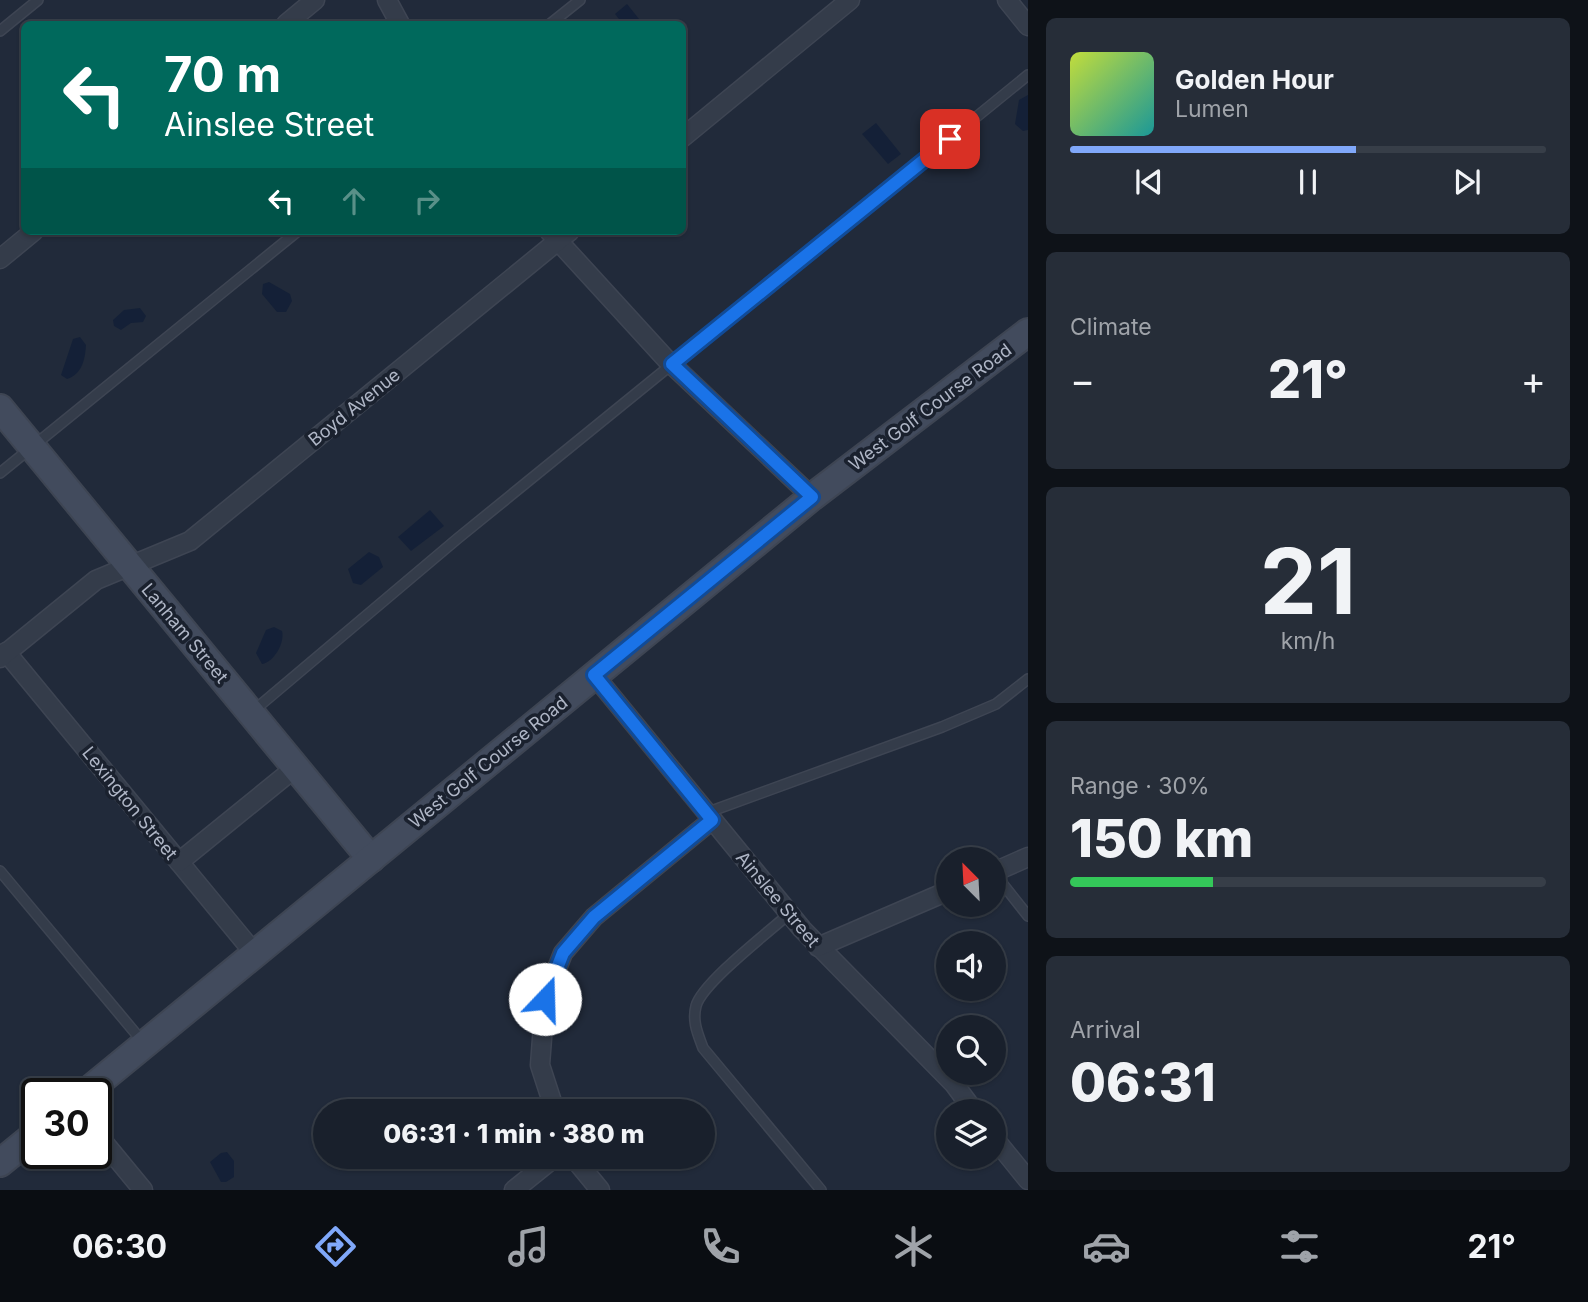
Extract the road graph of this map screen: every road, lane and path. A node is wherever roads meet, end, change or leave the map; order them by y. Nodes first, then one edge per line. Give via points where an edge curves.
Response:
1 (38, 0) edge
2 (315, 0) edge
3 (387, 0) edge
4 (580, 0) edge
5 (850, 0) edge
6 (1007, 0) edge
7 (290, 21) edge
8 (398, 21) edge
9 (554, 21) edge
10 (1028, 26) edge
11 (0, 31) edge
12 (1028, 75) edge
13 (686, 135) edge
14 (29, 235) edge
15 (293, 235) edge
16 (558, 235) edge
17 (560, 235) edge
18 (0, 259) edge
19 (1028, 332) edge
20 (672, 364) junction
21 (0, 408) edge
22 (32, 448) junction
23 (0, 473) edge
24 (812, 497) junction
25 (128, 565) junction
26 (3, 655) edge
27 (594, 675) junction
28 (1028, 679) edge
29 (251, 713) junction
30 (296, 767) junction
31 (709, 816) junction
32 (1028, 858) edge
33 (371, 859) junction
34 (179, 862) junction
35 (1006, 867) edge
36 (0, 871) edge
37 (1006, 888) edge
38 (936, 896) edge
39 (790, 913) junction
40 (1028, 916) edge
41 (818, 947) junction
42 (255, 954) junction
43 (145, 1044) junction
44 (104, 1078) edge
45 (551, 1099) edge
46 (965, 1099) edge
47 (21, 1146) edge
48 (112, 1152) edge
49 (1006, 1153) edge
50 (0, 1163) edge
51 (540, 1169) edge
52 (583, 1169) edge
53 (1028, 1180) edge
54 (143, 1190) edge
55 (514, 1190) edge
56 (600, 1190) edge
57 (821, 1190) edge

1 - 11 lane
2 - 7 street
3 - 8 street
4 - 9 lane
5 - 13 street
6 - 10 street
12 - 20 lane
14 - 18 street
15 - 22 lane
16 - 25 street, Boyd Avenue via 190,541
17 - 20 street
19 - 24 main road, West Golf Course Road
20 - 24 street
20 - 29 lane
21 - 22 main road, Lanham Street
22 - 23 lane
22 - 25 main road, Lanham Street
24 - 27 main road, West Golf Course Road
25 - 26 street, Boyd Avenue via 96,580
25 - 29 main road, Lanham Street
26 - 34 street, Lexington Street
27 - 31 street, Ainslee Street
27 - 33 main road, West Golf Course Road
28 - 31 lane via 996,704
29 - 30 main road, Lanham Street
30 - 33 main road, Lanham Street
30 - 34 street
31 - 39 street, Ainslee Street
31 - 45 street via 594,917 563,953 545,999 540,1065
32 - 35 street
33 - 42 main road, West Golf Course Road
34 - 42 street, Lexington Street
36 - 43 lane
37 - 40 lane
38 - 41 street
39 - 41 street, Ainslee Street
39 - 57 lane via 711,983 696,1004 694,1026 704,1048
41 - 46 street, Ainslee Street
42 - 43 main road, West Golf Course Road
43 - 44 main road, West Golf Course Road
47 - 50 main road
48 - 54 street
49 - 53 street
51 - 55 street
52 - 56 street

